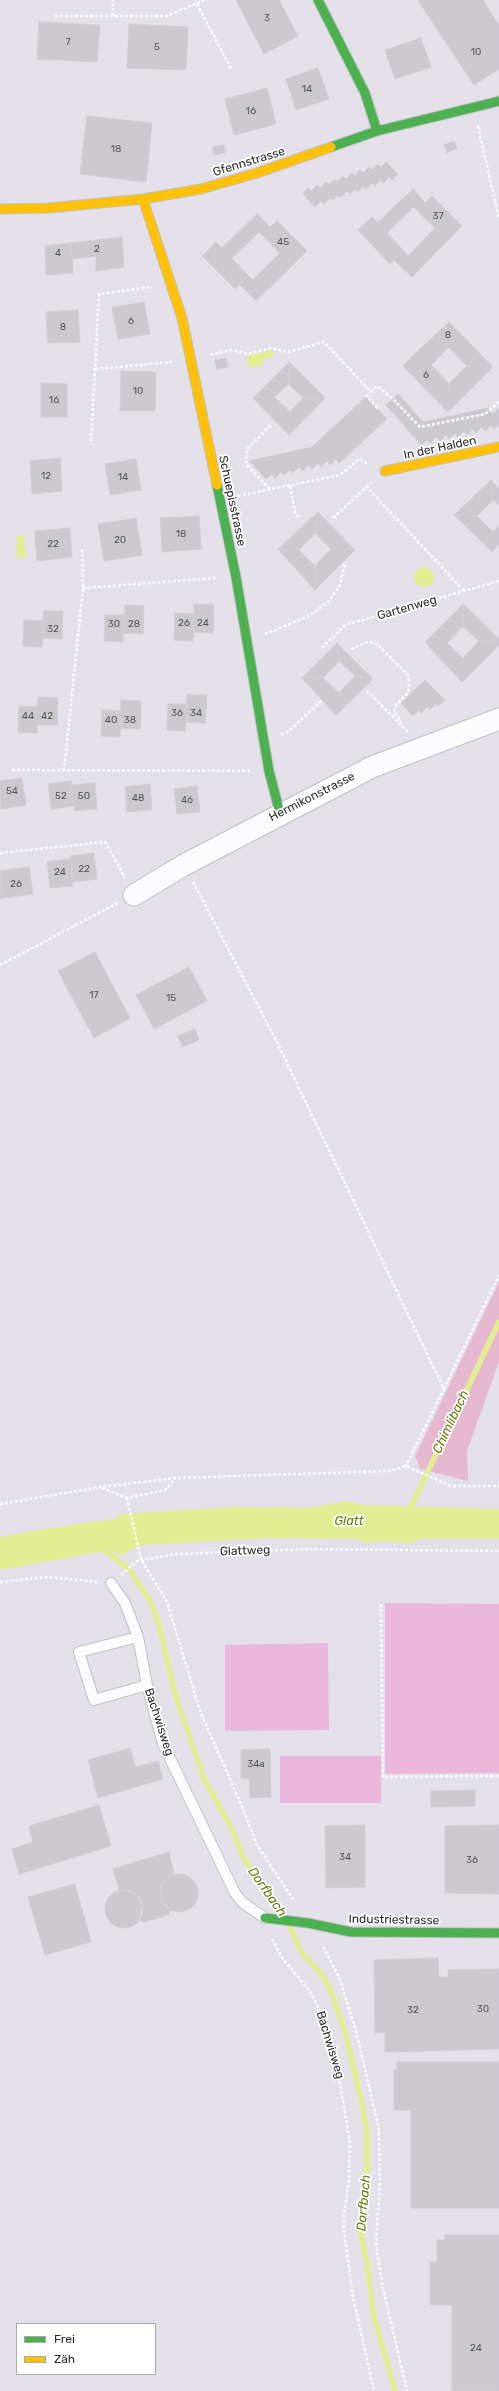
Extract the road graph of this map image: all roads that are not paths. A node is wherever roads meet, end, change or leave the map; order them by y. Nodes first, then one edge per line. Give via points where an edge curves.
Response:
1 (318, 0) edge
2 (499, 101) edge
3 (377, 131) junction
4 (143, 199) junction
5 (0, 209) edge
6 (499, 447) edge
7 (385, 471) road end
8 (499, 719) edge
9 (280, 813) junction
10 (134, 895) road end
11 (111, 1583) road end
12 (138, 1637) junction
13 (147, 1685) junction
14 (265, 1918) joint
15 (499, 1933) edge

1 - 3 street via 365,93
2 - 3 street, Gfennstrasse
3 - 4 street, Gfennstrasse via 257,174 201,189
4 - 5 street, Gfennstrasse via 49,208
4 - 9 street, Schuepisstrasse via 182,318 236,577 269,771
6 - 7 street, In der Halden
8 - 9 street, Hermikonstrasse via 372,767
9 - 10 street, Hermikonstrasse via 184,864
11 - 12 lane, Bachwisweg via 125,1603
12 - 13 lane, Bachwisweg
12 - 13 lane via 79,1652 94,1700
13 - 14 lane, Bachwisweg via 163,1744 228,1879 243,1903
14 - 15 street, Industriestrasse via 351,1932

